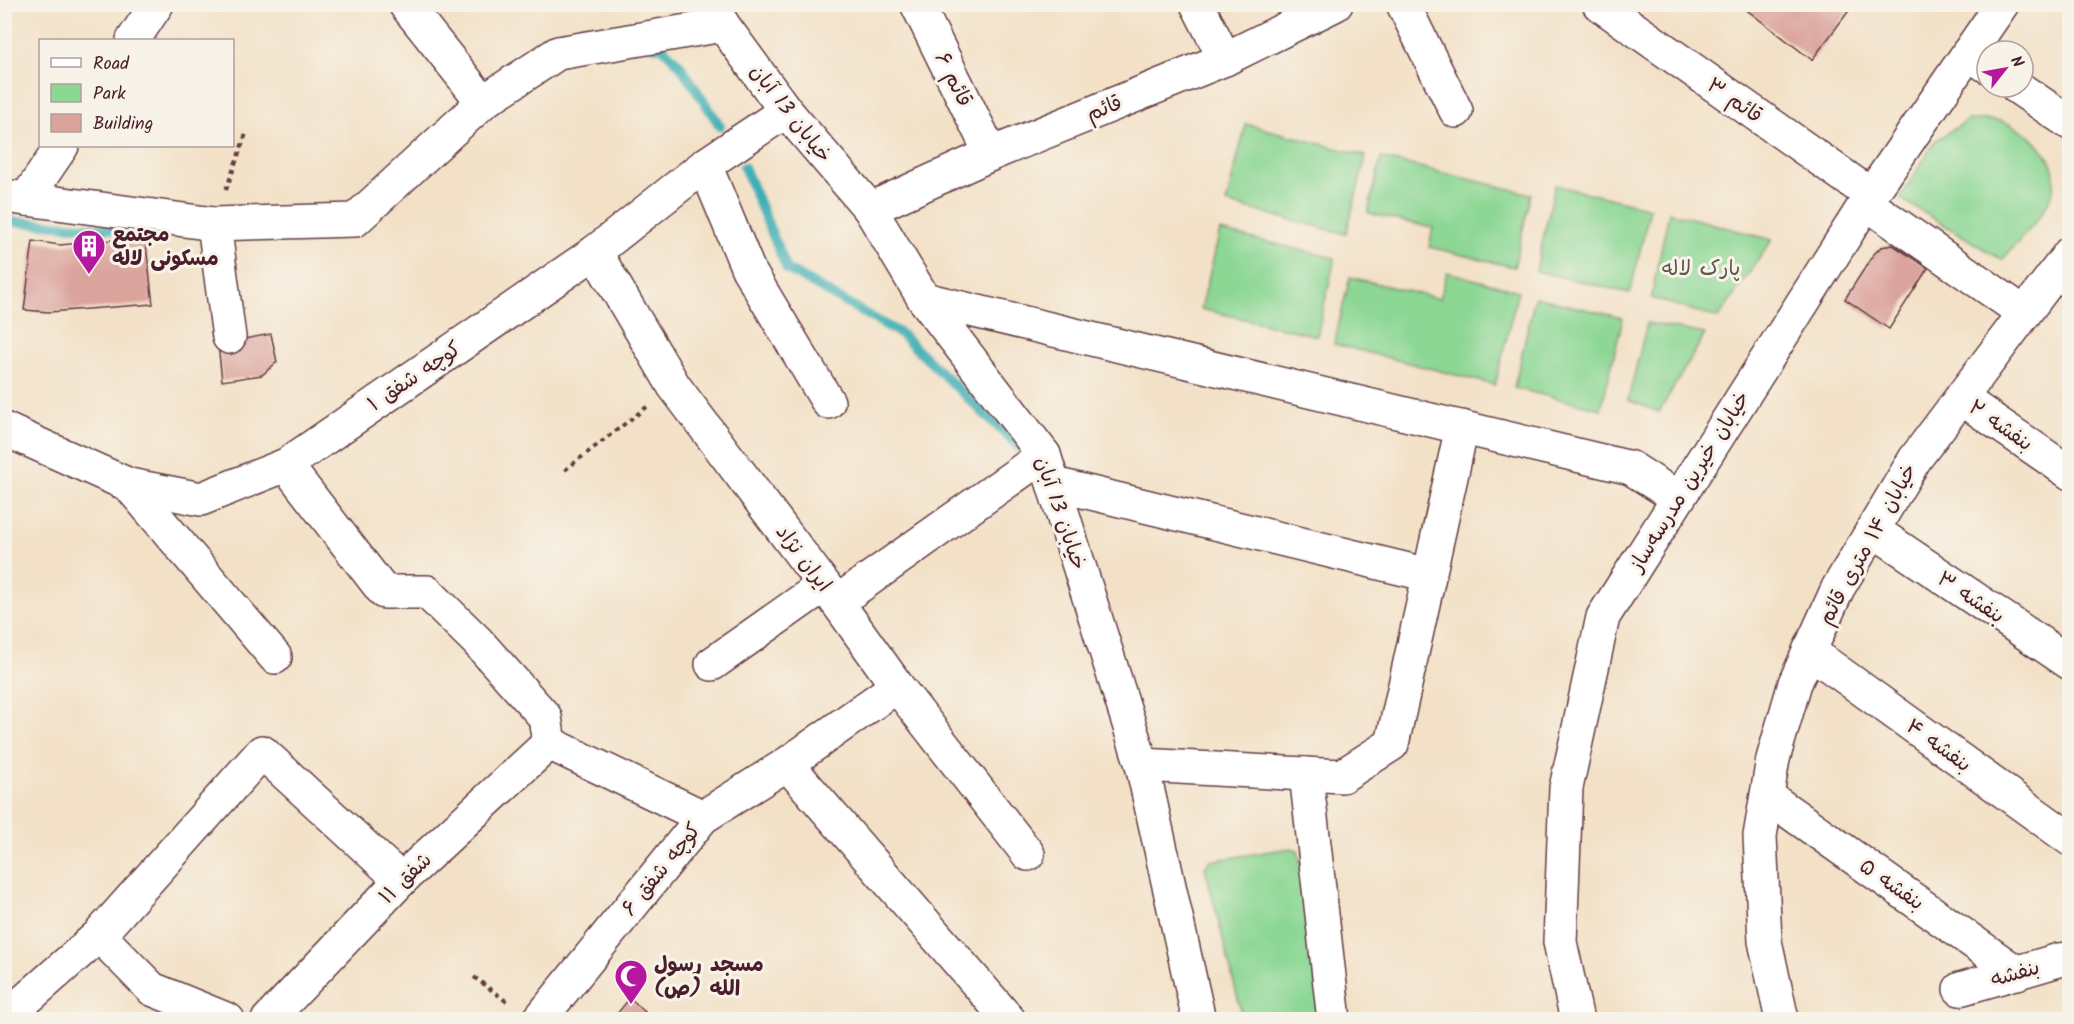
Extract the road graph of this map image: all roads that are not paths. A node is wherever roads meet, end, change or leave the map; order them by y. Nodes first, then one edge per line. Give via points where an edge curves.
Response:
1 (405, 4) edge
2 (917, 4) edge
3 (1197, 4) edge
4 (1336, 4) edge
5 (1402, 4) edge
6 (1599, 4) edge
7 (2002, 4) edge
8 (155, 6) edge
9 (717, 15) edge
10 (135, 39) edge
11 (1986, 39) edge
12 (1225, 59) junction
13 (1975, 62) edge
14 (2035, 99) edge
15 (483, 102) junction
16 (786, 111) junction
17 (1456, 111) dead end
18 (2070, 123) edge
19 (61, 147) edge
20 (991, 154) junction
21 (705, 165) junction
22 (15, 197) edge
23 (1868, 199) junction
24 (870, 209) junction
25 (214, 224) junction
26 (595, 252) junction
27 (2070, 253) edge
28 (2058, 291) edge
29 (924, 299) junction
30 (2024, 314) junction
31 (229, 337) dead end
32 (1961, 398) junction
33 (828, 402) dead end
34 (1462, 428) junction
35 (4, 429) edge
36 (286, 465) junction
37 (1049, 470) junction
38 (2070, 473) edge
39 (129, 485) junction
40 (1678, 498) junction
41 (1873, 530) junction
42 (1429, 575) junction
43 (830, 593) junction
44 (1809, 651) junction
45 (274, 657) dead end
46 (2070, 663) edge
47 (712, 664) dead end
48 (897, 687) junction
49 (549, 743) junction
50 (787, 764) junction
51 (1142, 765) junction
52 (1306, 774) junction
53 (1767, 796) junction
54 (703, 817) junction
55 (2070, 839) edge
56 (1028, 854) dead end
57 (401, 880) junction
58 (99, 935) junction
59 (2070, 959) edge
60 (2017, 973) junction
61 (1960, 989) dead end
62 (525, 1012) edge
63 (4, 1018) edge
64 (228, 1020) edge
65 (268, 1020) edge
66 (1009, 1020) edge
67 (1199, 1020) edge
68 (1334, 1020) edge
69 (1577, 1020) edge
70 (1782, 1020) edge

1 - 15 street
2 - 20 street, قائم ۶
3 - 12 street
4 - 12 street, قائم
5 - 17 street
6 - 23 street, قائم ۳
7 - 11 street, خیابان خیرین مدرسه‌ساز
8 - 10 street
9 - 15 street via 558,53
9 - 16 street, خیابان 13 آبان
12 - 20 street, قائم
13 - 23 street, خیابان خیرین مدرسه‌ساز
14 - 18 street
15 - 25 street via 355,220
16 - 21 street, کوچه شفق ۱
16 - 24 street, خیابان 13 آبان
19 - 22 street
20 - 24 street, قائم
21 - 26 street, کوچه شفق ۱
21 - 33 street via 747,269
22 - 25 street
23 - 30 street, قائم ۳
23 - 40 street, خیابان خیرین مدرسه‌ساز
24 - 29 street, خیابان 13 آبان
25 - 31 street
26 - 36 street, کوچه شفق ۱
26 - 43 street, ایران نژاد via 674,386
27 - 28 street, خیابان ۱۴ متری قائم
28 - 30 street, خیابان ۱۴ متری قائم
29 - 34 street
29 - 37 street, خیابان 13 آبان
30 - 32 street, خیابان ۱۴ متری قائم
32 - 38 street, بنفشه ۲
32 - 41 street, خیابان ۱۴ متری قائم via 1915,459
34 - 40 street via 1631,468
34 - 42 street
35 - 39 street, کوچه شفق ۱
36 - 39 street, کوچه شفق ۱ via 201,499
36 - 49 street via 384,592 427,592 477,641 545,717
37 - 42 street
37 - 43 street
37 - 51 street, خیابان 13 آبان
39 - 45 street
40 - 69 street, خیابان خیرین مدرسه‌ساز via 1603,617 1566,789 1560,942
41 - 44 street, خیابان ۱۴ متری قائم via 1838,588
41 - 46 street, بنفشه ۳
42 - 52 street via 1392,744 1341,776
43 - 47 street
43 - 48 street, ایران نژاد
44 - 53 street, خیابان ۱۴ متری قائم via 1795,683 1773,759
44 - 55 street, بنفشه ۴
48 - 50 street, کوچه شفق ۶
48 - 56 street, ایران نژاد
49 - 54 street
49 - 57 street, شفق ۱۱
50 - 54 street, کوچه شفق ۶
50 - 66 street
51 - 52 street
51 - 67 street, خیابان 13 آبان
52 - 68 street
53 - 60 street, بنفشه ۵
53 - 70 street, خیابان ۱۴ متری قائم via 1760,836 1765,941
54 - 62 street, کوچه شفق ۶
57 - 58 street via 262,752
57 - 65 street, شفق ۱۱
58 - 63 street
58 - 64 street via 152,988
59 - 60 street, بنفشه
60 - 61 street, بنفشه

